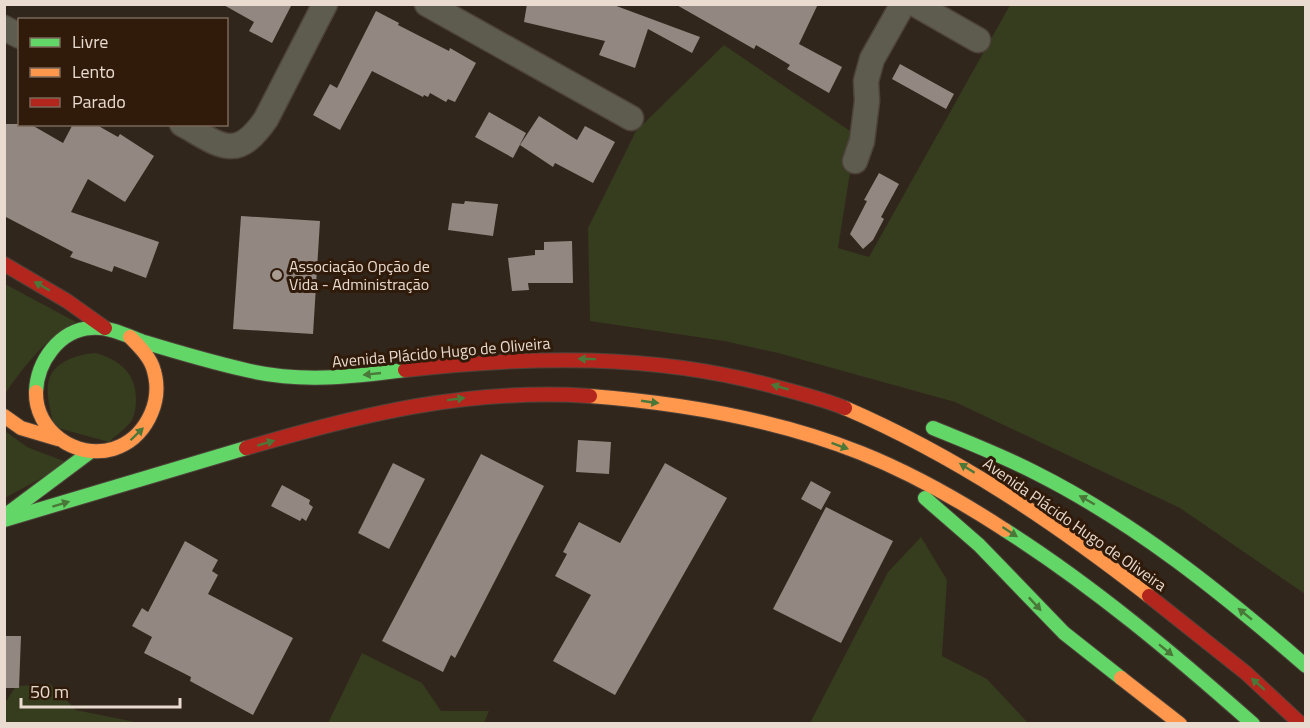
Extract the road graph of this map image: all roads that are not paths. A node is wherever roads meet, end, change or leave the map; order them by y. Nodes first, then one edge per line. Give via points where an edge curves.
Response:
1 (325, 4) edge
2 (427, 4) edge
3 (903, 4) edge
4 (915, 4) edge
5 (4, 28) edge
6 (18, 35) edge
7 (978, 40) dead end
8 (631, 118) dead end
9 (186, 126) edge
10 (855, 162) dead end
11 (4, 264) edge
12 (105, 328) junction
13 (130, 337) junction
14 (38, 371) junction
15 (26, 383) dead end
16 (836, 404) junction
17 (891, 415) dead end
18 (4, 416) edge
19 (924, 426) dead end
20 (58, 440) junction
21 (108, 451) junction
22 (90, 452) junction
23 (129, 454) dead end
24 (160, 459) dead end
25 (210, 459) junction
26 (886, 463) junction
27 (4, 515) edge
28 (4, 520) edge
29 (1305, 666) edge
30 (1180, 723) edge
31 (1253, 723) edge
32 (1301, 723) edge

1 - 9 street via 255,135 231,147 219,145
2 - 8 street
3 - 10 street via 872,59 866,81 862,141
4 - 7 street
5 - 6 street
12 -> 11 main road
12 - 13 main road
12 - 14 main road via 83,329 64,337 48,352
16 -> 13 main road, Avenida Plácido Hugo de Oliveira via 726,375 600,360 548,358 344,377 284,377 223,365
21 -> 13 main road via 140,434 157,402 153,366
14 - 15 main road
14 - 20 main road via 34,389 37,408
16 - 17 main road
32 -> 16 main road, Avenida Plácido Hugo de Oliveira via 1108,564 1006,492 918,440
18 - 20 main road via 21,428
29 -> 19 main road via 1179,561 1122,521 1007,459
20 - 22 main road
21 - 22 main road
21 - 23 main road
22 - 27 main road
24 - 25 main road
25 -> 26 main road via 394,409 476,397 573,394 731,416 792,430
28 -> 25 main road
26 -> 30 main road via 979,545 1064,633
26 -> 31 main road via 1025,541 1154,640

